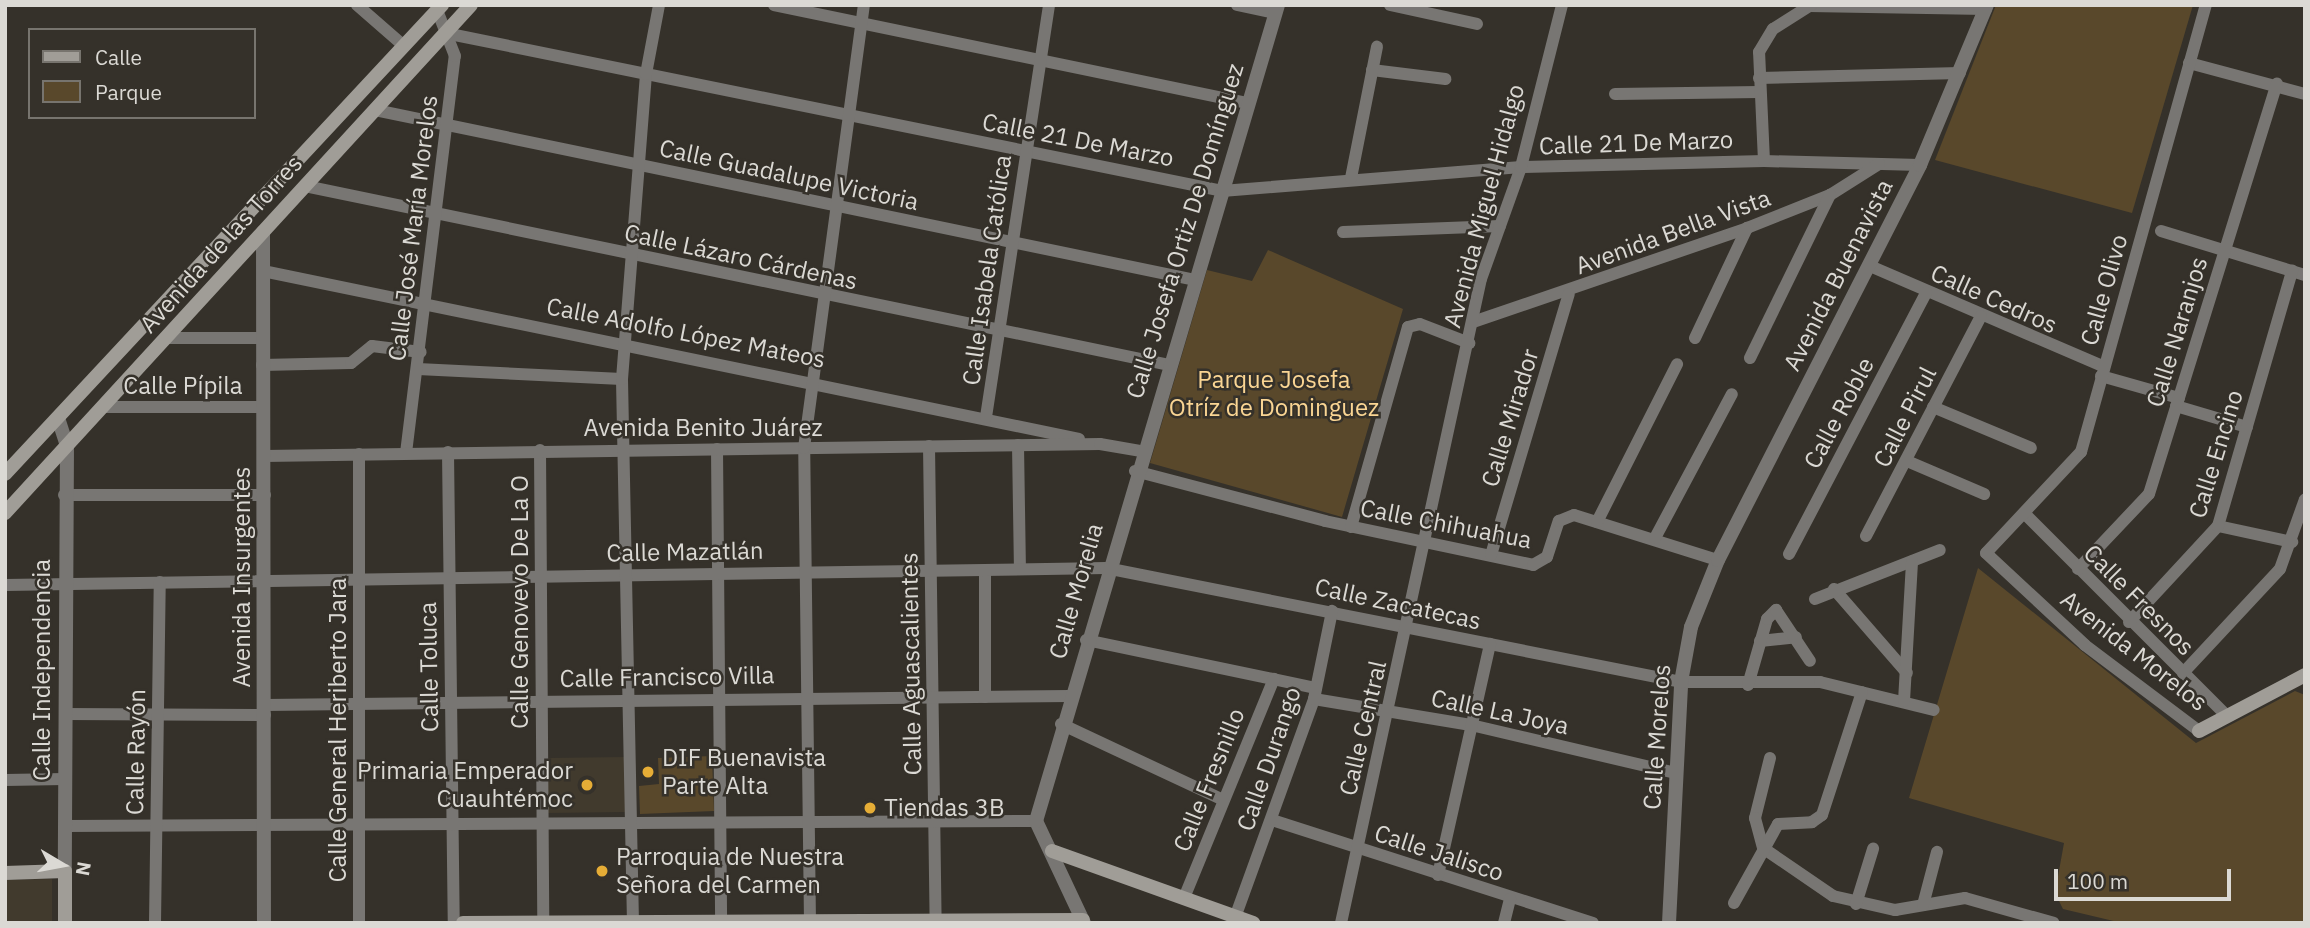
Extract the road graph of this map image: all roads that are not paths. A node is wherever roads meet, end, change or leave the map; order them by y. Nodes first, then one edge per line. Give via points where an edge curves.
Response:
1 (358, 5) edge
2 (471, 5) edge
3 (659, 5) edge
4 (774, 5) edge
5 (864, 5) edge
6 (1049, 5) edge
7 (1237, 5) edge
8 (1390, 5) edge
9 (1562, 5) edge
10 (2206, 5) edge
11 (1810, 6) edge
12 (1987, 7) edge
13 (439, 8) edge
14 (1277, 9) edge
15 (862, 23) junction
16 (1477, 24) dead end
17 (446, 33) junction
18 (404, 46) junction
19 (1377, 47) dead end
20 (1040, 59) junction
21 (2189, 63) junction
22 (1372, 71) junction
23 (1960, 73) junction
24 (646, 74) junction
25 (1759, 78) junction
26 (1445, 79) dead end
27 (2277, 84) junction
28 (1759, 92) junction
29 (1615, 94) dead end
30 (2305, 94) edge
31 (1248, 103) junction
32 (375, 110) junction
33 (849, 115) junction
34 (446, 126) junction
35 (1026, 151) junction
36 (1764, 160) junction
37 (1880, 164) junction
38 (638, 165) junction
39 (1920, 165) junction
40 (1521, 167) junction
41 (1351, 178) junction
42 (305, 186) junction
43 (1222, 191) junction
44 (1830, 195) junction
45 (837, 206) junction
46 (437, 215) junction
47 (1500, 226) junction
48 (1747, 229) junction
49 (2161, 231) dead end
50 (263, 232) junction
51 (1343, 232) dead end
52 (1012, 242) junction
53 (2226, 247) junction
54 (629, 255) junction
55 (1870, 266) junction
56 (263, 271) junction
57 (2299, 273) edge
58 (1195, 280) junction
59 (1926, 293) junction
60 (1569, 294) junction
61 (824, 296) junction
62 (426, 304) junction
63 (1981, 316) junction
64 (1473, 322) junction
65 (999, 330) junction
66 (166, 338) junction
67 (262, 338) junction
68 (1695, 338) dead end
69 (1469, 343) junction
70 (624, 344) junction
71 (421, 352) junction
72 (1750, 358) dead end
73 (1677, 364) dead end
74 (262, 365) junction
75 (1169, 365) junction
76 (418, 369) junction
77 (2102, 371) junction
78 (622, 379) junction
79 (813, 382) junction
80 (1732, 394) dead end
81 (2178, 402) junction
82 (103, 407) junction
83 (263, 407) junction
84 (1933, 407) junction
85 (986, 417) junction
86 (58, 418) junction
87 (2248, 428) junction
88 (1100, 444) junction
89 (1018, 445) junction
90 (67, 446) junction
91 (929, 446) junction
92 (2031, 447) dead end
93 (804, 448) junction
94 (621, 449) junction
95 (716, 449) junction
96 (540, 450) junction
97 (1141, 451) junction
98 (448, 452) junction
99 (406, 453) junction
100 (359, 454) junction
101 (264, 456) junction
102 (1907, 461) junction
103 (1135, 471) junction
104 (5, 474) edge
105 (1984, 494) dead end
106 (64, 495) junction
107 (265, 495) junction
108 (2305, 499) edge
109 (5, 513) edge
110 (2024, 513) junction
111 (1597, 522) junction
112 (2218, 526) junction
113 (1351, 527) junction
114 (1866, 536) dead end
115 (1655, 538) junction
116 (2292, 542) junction
117 (1426, 543) junction
118 (1940, 550) dead end
119 (1986, 553) joint
120 (1789, 554) dead end
121 (1491, 555) junction
122 (1718, 560) junction
123 (1912, 561) junction
124 (1106, 568) junction
125 (1020, 569) junction
126 (2078, 569) junction
127 (931, 570) junction
128 (985, 570) junction
129 (806, 571) junction
130 (623, 573) junction
131 (718, 573) junction
132 (541, 574) junction
133 (449, 576) junction
134 (359, 579) junction
135 (160, 582) junction
136 (265, 582) junction
137 (64, 584) junction
138 (5, 585) edge
139 (1834, 589) junction
140 (1815, 599) dead end
141 (1332, 611) junction
142 (2129, 622) junction
143 (1407, 629) junction
144 (1796, 636) junction
145 (1086, 640) junction
146 (1760, 641) junction
147 (1490, 644) junction
148 (1810, 661) dead end
149 (1907, 673) junction
150 (2183, 673) junction
151 (2305, 675) edge
152 (1274, 679) junction
153 (1681, 682) junction
154 (1748, 685) junction
155 (1862, 691) junction
156 (1315, 693) junction
157 (1070, 695) junction
158 (933, 697) junction
159 (985, 697) junction
160 (720, 699) junction
161 (807, 699) junction
162 (627, 701) junction
163 (1904, 701) junction
164 (541, 702) junction
165 (451, 703) junction
166 (360, 704) junction
167 (265, 710) junction
168 (1934, 710) dead end
169 (1388, 712) junction
170 (65, 714) junction
171 (158, 715) junction
172 (2226, 715) junction
173 (1061, 724) junction
174 (1471, 725) junction
175 (2199, 731) joint
176 (1770, 758) dead end
177 (1676, 773) junction
178 (65, 779) junction
179 (5, 780) edge
180 (1223, 800) junction
181 (1272, 820) junction
182 (809, 821) junction
183 (1036, 821) junction
184 (720, 822) junction
185 (629, 823) junction
186 (935, 823) junction
187 (452, 824) junction
188 (541, 824) junction
189 (362, 825) junction
190 (66, 826) junction
191 (156, 826) junction
192 (265, 827) junction
193 (1357, 848) junction
194 (1763, 848) junction
195 (1873, 849) dead end
196 (1052, 851) junction
197 (1937, 852) dead end
198 (65, 871) junction
199 (5, 873) edge
200 (1438, 875) junction
201 (1184, 898) junction
202 (1510, 899) junction
203 (1734, 903) dead end
204 (1856, 904) junction
205 (1923, 905) junction
206 (1234, 920) edge
207 (721, 921) edge
208 (810, 921) edge
209 (1084, 921) edge
210 (499, 922) edge
211 (543, 922) edge
212 (632, 922) edge
213 (936, 922) edge
214 (65, 923) edge
215 (155, 923) edge
216 (264, 923) edge
217 (359, 923) edge
218 (454, 923) edge
219 (463, 923) edge
220 (1253, 923) edge
221 (1341, 923) edge
222 (1504, 923) edge
223 (1593, 923) edge
224 (1669, 923) edge
225 (2053, 923) edge

1 - 18 street
2 - 17 main road, Avenida de las Torres
3 - 24 street
4 - 15 street
5 - 15 street
6 - 20 street, Calle Isabela Católica
7 - 14 street
8 - 16 street
9 - 40 street, Avenida Miguel Hidalgo
10 - 21 street, Calle Olivo
11 - 12 street
11 - 25 street via 1763,38
12 - 23 street, Avenida Buenavista
13 - 17 street, Calle José María Morelos
13 - 18 main road, Avenida de las Torres
14 - 31 street, Calle Josefa Ortiz De Domínguez
15 - 20 street
15 - 33 street
17 - 24 street, Calle 21 De Marzo
17 - 32 main road, Avenida de las Torres
17 - 34 street, Calle José María Morelos via 455,56
18 - 86 main road, Avenida de las Torres
19 - 22 street
20 - 31 street
20 - 35 street, Calle Isabela Católica
21 - 27 street
21 - 77 street, Calle Olivo
22 - 26 street
22 - 41 street
23 - 25 street
23 - 39 street, Avenida Buenavista
24 - 33 street, Calle 21 De Marzo
24 - 38 street
25 - 28 street
27 - 30 street
27 - 53 street, Calle Naranjos
28 - 29 street
28 - 36 street
31 - 43 street, Calle Josefa Ortiz De Domínguez
32 - 34 street, Calle Guadalupe Victoria
32 - 42 main road, Avenida de las Torres
33 - 35 street, Calle 21 De Marzo
33 - 45 street
34 - 38 street, Calle Guadalupe Victoria
34 - 46 street, Calle José María Morelos
35 - 43 street, Calle 21 De Marzo
35 - 52 street, Calle Isabela Católica
36 - 37 street, Calle 21 De Marzo
36 - 40 street, Calle 21 De Marzo
37 - 39 street, Calle 21 De Marzo
37 - 44 street, Avenida Bella Vista
38 - 45 street, Calle Guadalupe Victoria
38 - 54 street
39 - 55 street, Avenida Buenavista
40 - 41 street, Calle 21 De Marzo
40 - 47 street, Avenida Miguel Hidalgo
41 - 43 street, Calle 21 De Marzo
42 - 46 street, Calle Lázaro Cárdenas
42 - 50 main road, Avenida de las Torres
43 - 58 street, Calle Josefa Ortiz De Domínguez
44 - 48 street, Avenida Bella Vista
44 - 72 street
45 - 52 street, Calle Guadalupe Victoria
45 - 61 street
46 - 54 street, Calle Lázaro Cárdenas
46 - 62 street, Calle José María Morelos
47 - 51 street
47 - 64 street, Avenida Miguel Hidalgo
48 - 60 street, Avenida Bella Vista
48 - 68 street
49 - 53 street
50 - 56 street, Avenida Insurgentes
50 - 66 main road, Avenida de las Torres
52 - 58 street, Calle Guadalupe Victoria
52 - 65 street, Calle Isabela Católica
53 - 57 street
53 - 81 street, Calle Naranjos
54 - 61 street, Calle Lázaro Cárdenas
54 - 70 street
55 - 59 street, Calle Cedros
55 - 122 street, Avenida Buenavista
56 - 62 street, Calle Adolfo López Mateos
56 - 67 street, Avenida Insurgentes
57 - 87 street, Calle Encino
58 - 75 street, Calle Josefa Ortiz De Domínguez
59 - 63 street, Calle Cedros
59 - 120 street, Calle Roble
60 - 64 street, Avenida Bella Vista
60 - 121 street, Calle Mirador
61 - 65 street, Calle Lázaro Cárdenas
61 - 79 street
62 - 70 street, Calle Adolfo López Mateos
62 - 71 street, Calle José María Morelos
63 - 77 street, Calle Cedros
63 - 84 street, Calle Pirul
64 - 69 street, Avenida Miguel Hidalgo
65 - 75 street, Calle Lázaro Cárdenas
65 - 85 street, Calle Isabela Católica
66 - 67 street
66 - 82 main road, Avenida de las Torres
67 - 74 street, Avenida Insurgentes
69 - 113 street via 1412,323
69 - 117 street, Avenida Miguel Hidalgo
70 - 78 street
70 - 79 street, Calle Adolfo López Mateos
71 - 74 street via 372,346 351,363
71 - 76 street, Calle José María Morelos
73 - 111 street
74 - 83 street, Avenida Insurgentes
75 - 97 street, Calle Josefa Ortiz De Domínguez
76 - 78 street
76 - 99 street, Calle José María Morelos
77 - 81 street, Calle Cedros
77 - 110 street, Calle Olivo via 2075,464
78 - 94 street
79 - 85 street, Calle Adolfo López Mateos
79 - 93 street
80 - 115 street
81 - 87 street, Calle Cedros
81 - 126 street, Calle Naranjos via 2144,502
82 - 83 street, Calle Pípila
82 - 90 main road, Avenida de las Torres
83 - 101 street, Avenida Insurgentes
84 - 92 street
84 - 102 street, Calle Pirul
85 - 88 street, Calle Adolfo López Mateos
86 - 90 street, Calle Independencia
86 - 104 main road, Avenida de las Torres
87 - 112 street, Calle Encino
88 - 89 street, Avenida Benito Juárez
88 - 97 street, Avenida Benito Juárez
89 - 91 street, Avenida Benito Juárez
89 - 125 street
90 - 106 street, Calle Independencia
90 - 109 main road, Avenida de las Torres
91 - 93 street, Avenida Benito Juárez
91 - 127 street, Calle Aguascalientes
93 - 95 street, Avenida Benito Juárez
93 - 129 street
94 - 95 street, Avenida Benito Juárez
94 - 96 street, Avenida Benito Juárez
94 - 130 street
95 - 131 street
96 - 98 street, Avenida Benito Juárez
96 - 132 street, Calle Genovevo De La O
97 - 103 street, Calle Josefa Ortiz De Domínguez
98 - 99 street, Avenida Benito Juárez
98 - 133 street, Calle Toluca
99 - 100 street, Avenida Benito Juárez
100 - 101 street, Avenida Benito Juárez
100 - 134 street, Calle General Heriberto Jara
101 - 107 street, Avenida Insurgentes
102 - 105 street
102 - 114 street, Calle Pirul
103 - 113 street, Calle Chihuahua
103 - 124 street, Calle Morelia
106 - 107 street
106 - 137 street, Calle Independencia
107 - 136 street, Avenida Insurgentes
108 - 116 street
110 - 119 street, Calle Olivo
110 - 126 street, Calle Fresnos
111 - 115 street, Calle Chihuahua
111 - 121 street, Calle Chihuahua via 1574,515 1559,521 1541,564
112 - 116 street
112 - 142 street, Calle Encino
113 - 117 street, Calle Chihuahua
115 - 122 street, Calle Chihuahua
116 - 150 street via 2268,586
117 - 121 street, Calle Chihuahua
117 - 143 street, Calle Central
118 - 123 street
119 - 175 street, Avenida Morelos via 2085,645
122 - 153 street, Calle Morelos via 1691,627
123 - 139 street
123 - 149 street
124 - 125 street, Calle Mazatlán
124 - 141 street, Calle Zacatecas
124 - 145 street, Calle Morelia
125 - 128 street, Calle Mazatlán
126 - 142 street, Calle Fresnos
127 - 128 street, Calle Mazatlán
127 - 129 street, Calle Mazatlán
127 - 158 street, Calle Aguascalientes
128 - 159 street
129 - 131 street, Calle Mazatlán
129 - 161 street
130 - 131 street, Calle Mazatlán
130 - 132 street, Calle Mazatlán
130 - 162 street
131 - 160 street
132 - 133 street, Calle Mazatlán
132 - 164 street, Calle Genovevo De La O
133 - 134 street, Calle Mazatlán
133 - 165 street, Calle Toluca
134 - 136 street, Calle Mazatlán
134 - 166 street, Calle General Heriberto Jara
135 - 136 street, Calle Mazatlán
135 - 137 street, Calle Mazatlán
135 - 171 street, Calle Rayón
136 - 167 street, Avenida Insurgentes
137 - 138 street, Calle Mazatlán
137 - 170 street, Calle Independencia
139 - 140 street
139 - 149 street
141 - 143 street, Calle Zacatecas
141 - 156 street, Calle Durango
142 - 150 street, Calle Fresnos
143 - 147 street, Calle Zacatecas
143 - 169 street, Calle Central
144 - 146 street
144 - 146 street via 1776,610
144 - 148 street
145 - 152 street, Calle La Joya
145 - 157 street, Calle Morelia
146 - 154 street
147 - 153 street, Calle Zacatecas
147 - 174 street
149 - 163 street
150 - 172 street, Calle Fresnos
151 - 172 main road, Avenida Morelos
152 - 156 street, Calle La Joya
152 - 180 street, Calle Fresnillo
153 - 154 street
153 - 177 street, Calle Morelos
154 - 155 street via 1820,682
155 - 163 street
155 - 194 street via 1822,815 1812,822 1783,821
156 - 169 street, Calle La Joya
156 - 181 street, Calle Durango
157 - 159 street, Calle Francisco Villa
157 - 173 street, Calle Morelia
158 - 159 street, Calle Francisco Villa
158 - 161 street, Calle Francisco Villa
158 - 186 street, Calle Aguascalientes
160 - 161 street, Calle Francisco Villa
160 - 162 street, Calle Francisco Villa
160 - 184 street
161 - 182 street
162 - 164 street, Calle Francisco Villa
162 - 185 street
163 - 168 street
164 - 165 street, Calle Francisco Villa
164 - 188 street, Calle Genovevo De La O
165 - 166 street, Calle Francisco Villa
165 - 187 street, Calle Toluca
166 - 167 street, Calle Francisco Villa
166 - 189 street, Calle General Heriberto Jara
167 - 171 street, Calle Francisco Villa
167 - 192 street, Avenida Insurgentes
169 - 174 street, Calle La Joya
169 - 193 street, Calle Central
170 - 171 street, Calle Francisco Villa
170 - 178 street, Calle Independencia
171 - 191 street, Calle Rayón
172 - 175 main road, Avenida Morelos
173 - 180 street
173 - 183 street, Calle Morelia
174 - 177 street, Calle La Joya
174 - 200 street
176 - 194 street via 1755,818
177 - 224 street, Calle Morelos
178 - 179 street
178 - 190 street, Calle Independencia
180 - 201 street, Calle Fresnillo
181 - 193 street, Calle Jalisco
181 - 206 street, Calle Durango
182 - 184 street
182 - 186 street
182 - 208 street
183 - 186 street
183 - 196 street
184 - 185 street
184 - 207 street
185 - 188 street
185 - 212 street
186 - 213 street, Calle Aguascalientes
187 - 188 street
187 - 189 street
187 - 218 street, Calle Toluca
188 - 211 street, Calle Genovevo De La O
189 - 192 street
189 - 217 street, Calle General Heriberto Jara
190 - 191 street
190 - 198 street, Calle Independencia
191 - 192 street
191 - 215 street, Calle Rayón
192 - 216 street, Avenida Insurgentes
193 - 200 street, Calle Jalisco
193 - 221 street, Calle Central
194 - 203 street
194 - 204 street via 1833,896
195 - 204 street
196 - 201 main road
196 - 209 street
197 - 205 street
198 - 199 main road
198 - 214 main road, Calle Independencia
200 - 202 street, Calle Jalisco
201 - 206 main road
202 - 222 street
202 - 223 street, Calle Jalisco
204 - 205 street via 1895,910
205 - 225 street via 1965,898
206 - 220 main road
207 - 208 main road
207 - 212 main road
208 - 213 main road
209 - 213 main road
210 - 211 main road
210 - 219 main road
211 - 212 main road

